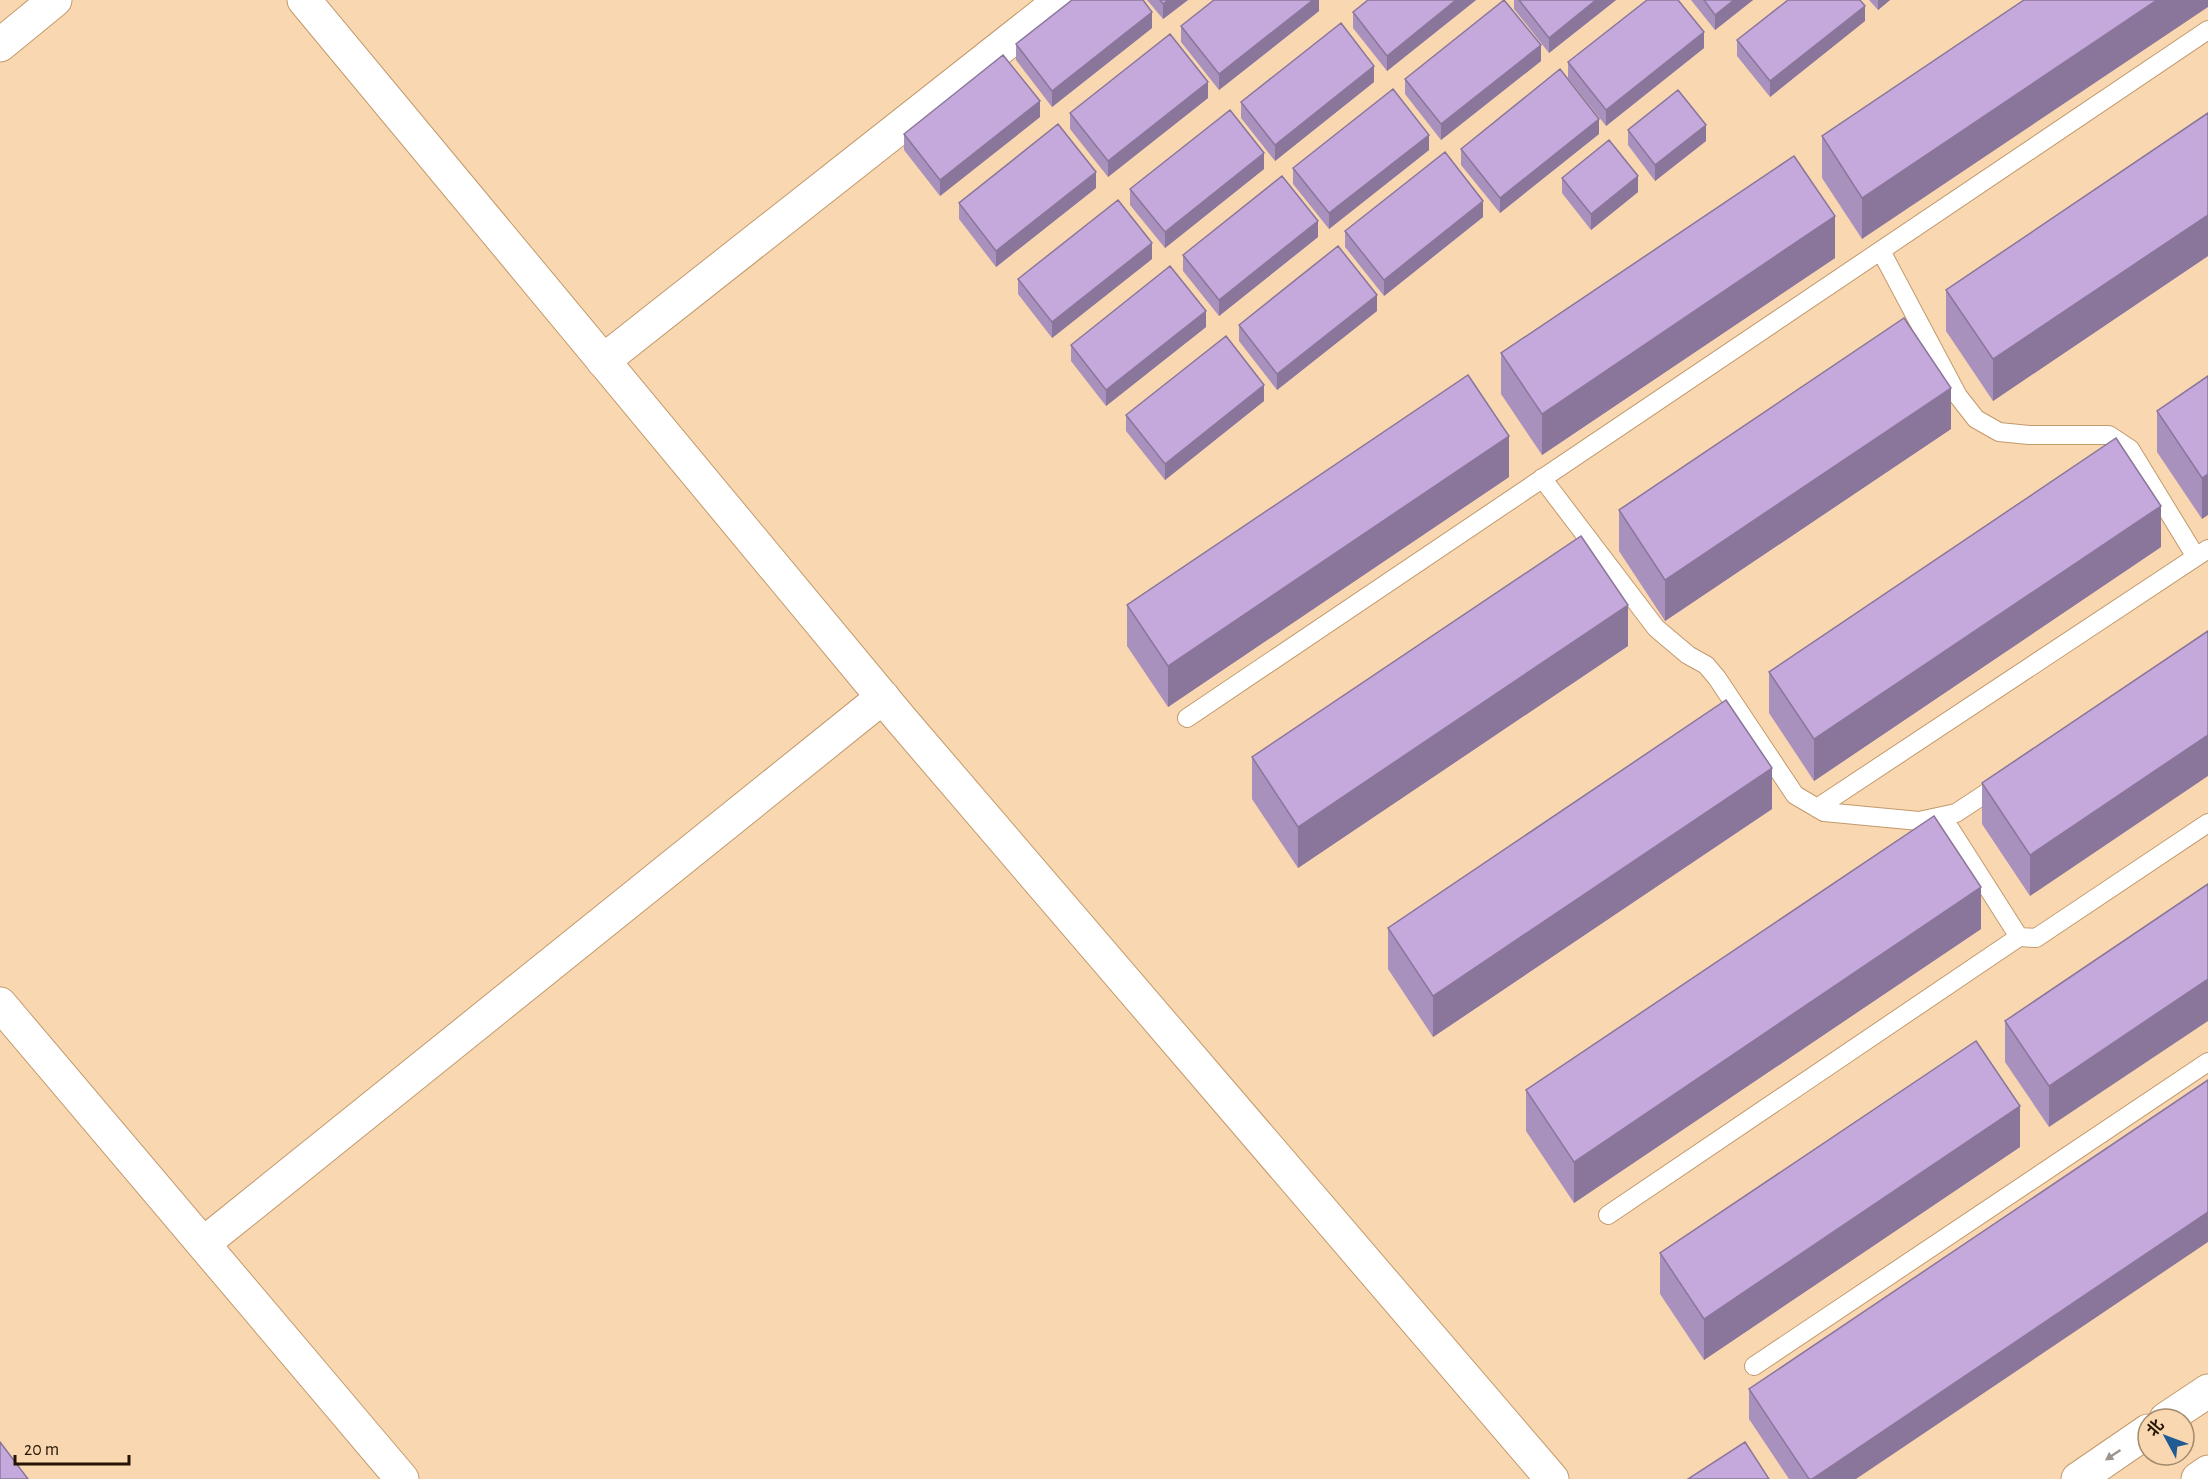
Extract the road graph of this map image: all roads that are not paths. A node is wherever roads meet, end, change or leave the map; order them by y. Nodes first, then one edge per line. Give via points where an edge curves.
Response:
1 (55, 0) edge
2 (303, 0) edge
3 (1061, 0) edge
4 (2208, 30) edge
5 (0, 45) edge
6 (1881, 251) junction
7 (603, 361) junction
8 (1542, 478) junction
9 (2202, 553) edge
10 (883, 697) junction
11 (1187, 718) dead end
12 (2014, 774) edge
13 (1817, 808) junction
14 (1942, 816) junction
15 (2208, 823) edge
16 (2019, 937) junction
17 (0, 1004) edge
18 (2208, 1062) edge
19 (1608, 1215) dead end
20 (203, 1244) junction
21 (1754, 1366) dead end
22 (2208, 1390) edge
23 (2183, 1407) edge
24 (2136, 1439) edge
25 (2208, 1472) edge
26 (402, 1479) edge
27 (1552, 1479) edge
28 (2078, 1479) edge
29 (2198, 1479) edge

1 - 5 street
2 - 7 street
3 - 7 street
4 - 6 lane
6 - 8 lane
6 - 9 lane via 1958,396 1976,419 1999,432 2109,435 2130,449
7 - 10 street
8 - 11 lane
8 - 13 lane via 1656,627 1717,678 1795,795
9 - 13 lane
10 - 20 street
10 - 27 street
12 - 14 lane via 1956,813
13 - 14 lane via 1824,812 1919,821
14 - 16 lane
15 - 16 lane via 2036,938
16 - 19 lane
17 - 20 street
18 - 21 lane
20 - 26 street
22 - 23 street
24 -> 28 street
25 - 29 street

